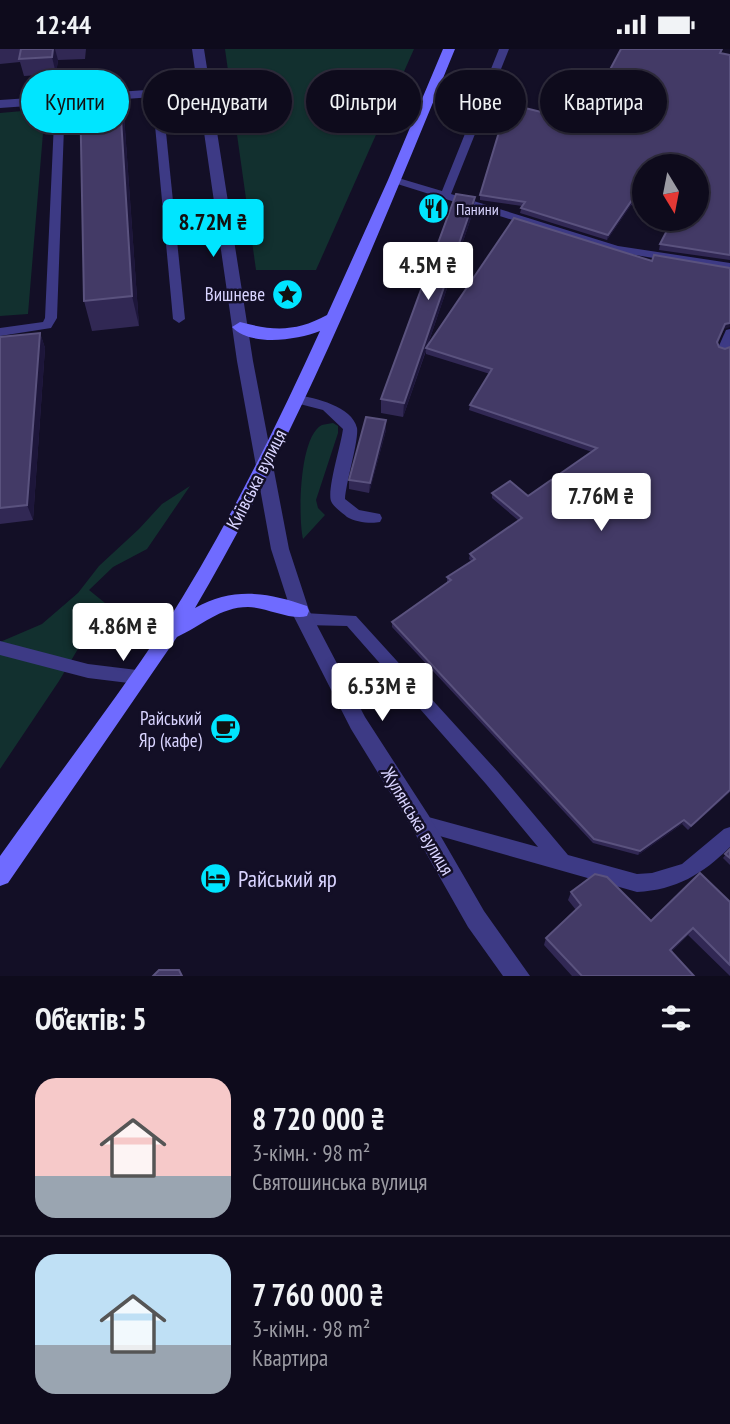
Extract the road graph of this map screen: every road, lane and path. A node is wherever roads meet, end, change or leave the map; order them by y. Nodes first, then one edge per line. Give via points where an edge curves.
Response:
1 (198, 49) edge
2 (449, 49) edge
3 (504, 49) edge
4 (202, 70) edge
5 (21, 103) edge
6 (0, 104) edge
7 (59, 133) edge
8 (161, 133) edge
9 (211, 133) edge
10 (395, 180) junction
11 (444, 196) junction
12 (730, 267) edge
13 (333, 318) junction
14 (179, 319) dead end
15 (240, 327) junction
16 (0, 332) edge
17 (730, 334) edge
18 (724, 348) edge
19 (297, 399) junction
20 (265, 461) junction
21 (375, 518) dead end
22 (302, 615) junction
23 (170, 633) junction
24 (0, 648) edge
25 (137, 677) junction
26 (421, 823) junction
27 (730, 835) edge
28 (562, 862) junction
29 (0, 875) edge
30 (518, 976) edge

1 - 4 street, Жулянська вулиця
2 - 10 main road, Київська вулиця
3 - 11 lane
5 - 6 street
7 - 16 lane via 51,318 37,328
8 - 14 lane
9 - 15 street, Жулянська вулиця
10 - 11 lane
10 - 13 main road, Київська вулиця
11 - 12 lane via 616,249
13 - 15 main road via 309,331 281,336
13 - 19 main road, Київська вулиця
15 - 20 street, Жулянська вулиця
17 - 18 lane
19 - 20 main road, Київська вулиця
19 - 21 lane via 338,411 350,428 338,501 355,515
20 - 22 street, Жулянська вулиця via 280,549
20 - 23 main road, Київська вулиця via 226,539
22 - 23 main road via 273,602 242,599 208,608
22 - 26 street, Жулянська вулиця via 358,723
22 - 28 lane via 351,620
23 - 25 main road, Київська вулиця
24 - 25 lane via 88,671
25 - 29 main road, Київська вулиця
26 - 28 lane
26 - 30 street, Жулянська вулиця via 476,919
27 - 28 lane via 701,863 662,883 637,883

